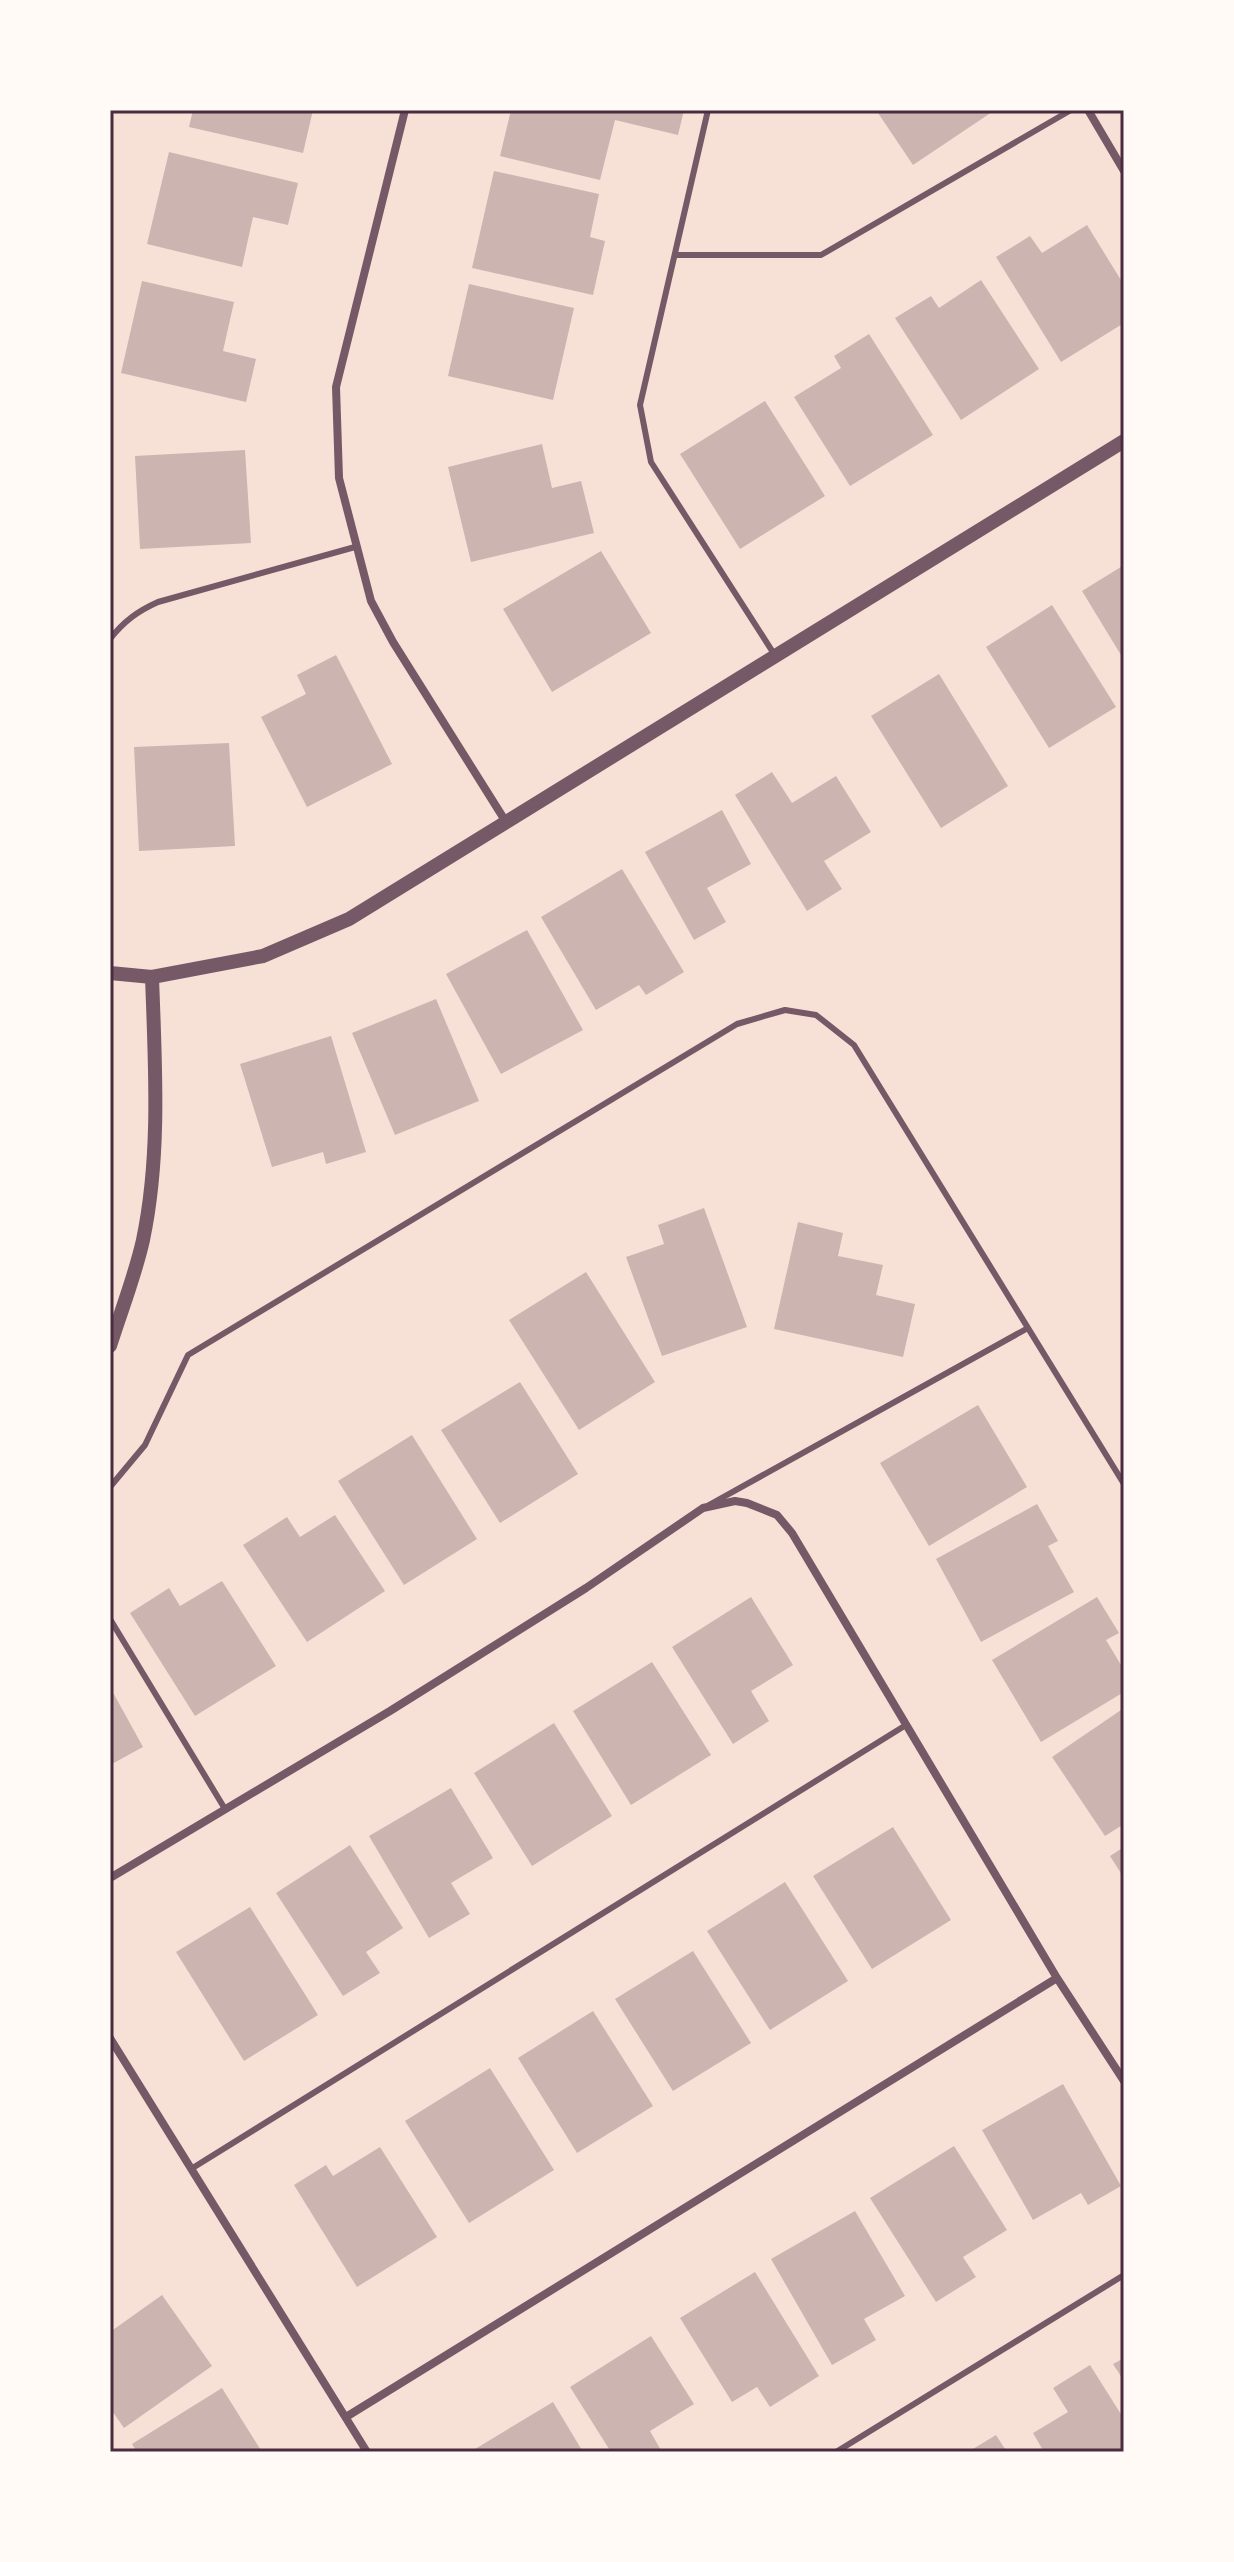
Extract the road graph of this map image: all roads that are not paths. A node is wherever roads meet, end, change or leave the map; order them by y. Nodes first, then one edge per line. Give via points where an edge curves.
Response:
1 (405, 110) edge
2 (708, 110) edge
3 (1071, 110) edge
4 (1088, 110) edge
5 (1124, 171) edge
6 (675, 255) junction
7 (1124, 441) edge
8 (355, 547) junction
9 (110, 639) edge
10 (776, 657) junction
11 (507, 823) junction
12 (110, 973) edge
13 (152, 977) junction
14 (1028, 1328) junction
15 (110, 1346) edge
16 (1124, 1484) edge
17 (110, 1487) edge
18 (703, 1508) junction
19 (110, 1619) edge
20 (906, 1725) junction
21 (225, 1809) junction
22 (110, 1878) edge
23 (1057, 1978) junction
24 (110, 2038) edge
25 (1124, 2081) edge
26 (191, 2169) junction
27 (1124, 2275) edge
28 (346, 2417) junction
29 (367, 2452) edge
30 (836, 2452) edge

1 - 8 street via 336,387 339,478
2 - 6 lane
3 - 6 lane via 821,255
4 - 5 street
6 - 10 lane via 640,405 651,462
7 - 10 street
8 - 9 lane via 158,602 139,610
8 - 11 street via 371,601 393,642
10 - 11 street
11 - 13 street via 349,919 263,956
12 - 13 street
13 - 15 street via 152,1181 143,1242
14 - 16 lane
14 - 17 lane via 854,1045 816,1015 785,1010 737,1024 188,1355 145,1445
14 - 18 lane
18 - 20 street via 735,1501 777,1515
18 - 21 street via 560,1604
19 - 21 lane
20 - 23 street
20 - 26 lane
21 - 22 street
23 - 25 street
23 - 28 street
24 - 26 street
26 - 28 street
27 - 30 lane
28 - 29 street

